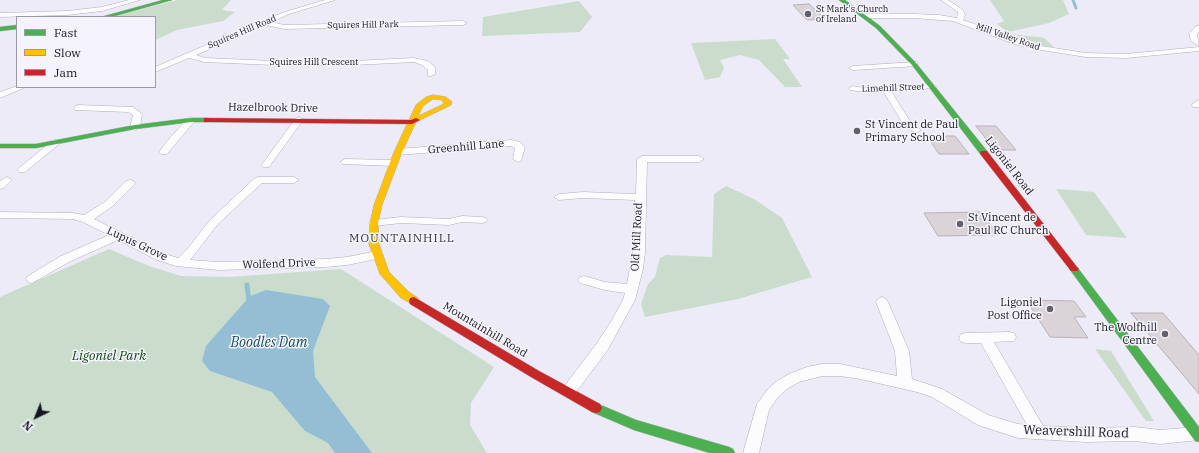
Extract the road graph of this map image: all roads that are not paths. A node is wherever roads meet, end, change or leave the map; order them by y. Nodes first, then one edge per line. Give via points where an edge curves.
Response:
1 (137, 0) edge
2 (169, 0) edge
3 (332, 0) edge
4 (842, 0) edge
5 (944, 0) edge
6 (0, 15) edge
7 (108, 16) edge
8 (865, 16) junction
9 (959, 20) junction
10 (264, 22) junction
11 (463, 23) dead end
12 (16, 27) edge
13 (0, 28) edge
14 (1199, 28) edge
15 (1199, 44) edge
16 (1199, 49) edge
17 (188, 55) junction
18 (914, 64) junction
19 (853, 68) dead end
20 (156, 70) edge
21 (431, 74) dead end
22 (932, 86) junction
23 (19, 88) edge
24 (853, 88) dead end
25 (886, 89) junction
26 (0, 95) edge
27 (78, 108) dead end
28 (191, 120) junction
29 (298, 120) junction
30 (412, 122) joint
31 (135, 127) junction
32 (916, 130) dead end
33 (55, 143) junction
34 (0, 146) edge
35 (164, 152) dead end
36 (398, 152) junction
37 (518, 159) dead end
38 (699, 159) dead end
39 (345, 162) dead end
40 (394, 163) junction
41 (22, 170) dead end
42 (262, 173) junction
43 (294, 180) dead end
44 (130, 183) dead end
45 (559, 197) dead end
46 (640, 197) junction
47 (0, 214) edge
48 (86, 219) junction
49 (482, 220) dead end
50 (374, 223) junction
51 (118, 236) junction
52 (377, 255) junction
53 (180, 263) junction
54 (32, 279) dead end
55 (584, 280) dead end
56 (632, 289) junction
57 (882, 302) dead end
58 (1009, 337) dead end
59 (966, 338) dead end
60 (985, 338) junction
61 (905, 383) junction
62 (568, 392) junction
63 (1039, 433) junction
64 (1198, 436) edge
65 (729, 453) edge
66 (750, 453) edge

1 - 6 street via 102,9 67,13
2 - 7 street
3 - 10 street, Squires Hill Road
4 - 8 street, Ligoniel Road
5 - 9 street via 961,11
8 - 9 street, Mill Valley Road via 939,17
8 - 18 street, Ligoniel Road
9 - 16 street, Mill Valley Road via 1017,42 1079,55 1126,56
10 - 11 street, Squires Hill Park via 284,27
10 - 17 street, Squires Hill Road
12 - 13 street
14 - 15 street via 1193,34
17 - 20 street, Squires Hill Road
17 - 21 street, Squires Hill Crescent via 204,60 274,63 414,60 425,63 432,69
18 - 19 street
18 - 22 street, Ligoniel Road
22 - 25 street, Limehill Street
22 - 64 street, Ligoniel Road via 1057,246
23 - 26 street
24 - 25 street, Limehill Street
25 - 32 street via 907,123
27 - 31 street via 130,109 138,114
28 - 29 street, Hazelbrook Drive
28 - 31 street, Hazelbrook Drive
28 - 35 street
29 - 30 street, Hazelbrook Drive
29 - 42 street, Lupus Grove
30 - 36 street, Mountainhill Road
31 - 33 street, Hazelbrook Drive
33 - 34 street, Hazelbrook Drive
33 - 41 street
36 - 37 street, Greenhill Lane via 511,143 520,147
36 - 40 street, Mountainhill Road
38 - 46 street, Old Mill Road via 642,159
39 - 40 street
40 - 50 street, Mountainhill Road
42 - 43 street
42 - 53 street, Lupus Grove via 214,222
44 - 48 street via 110,203
45 - 46 street
46 - 56 street, Old Mill Road via 639,252
47 - 48 street, Lupus Grove via 73,216
48 - 51 street, Lupus Grove
49 - 50 street via 401,220
50 - 52 street, Mountainhill Road
51 - 53 street, Lupus Grove via 161,257
51 - 54 street via 65,259
52 - 53 street, Wolfend Drive via 326,263 219,266
52 - 62 street, Mountainhill Road via 385,274 405,295
55 - 56 street via 605,286
56 - 62 street, Old Mill Road via 617,323
57 - 61 street via 902,351
58 - 60 street
59 - 60 street
60 - 63 street
61 - 63 street, Weavershill Road via 937,393 983,420 1003,427
61 - 66 street, Weavershill Road via 840,370 822,370 794,378 773,393 762,408
62 - 65 street, Mountainhill Road via 607,414 634,425
63 - 64 street, Weavershill Road

